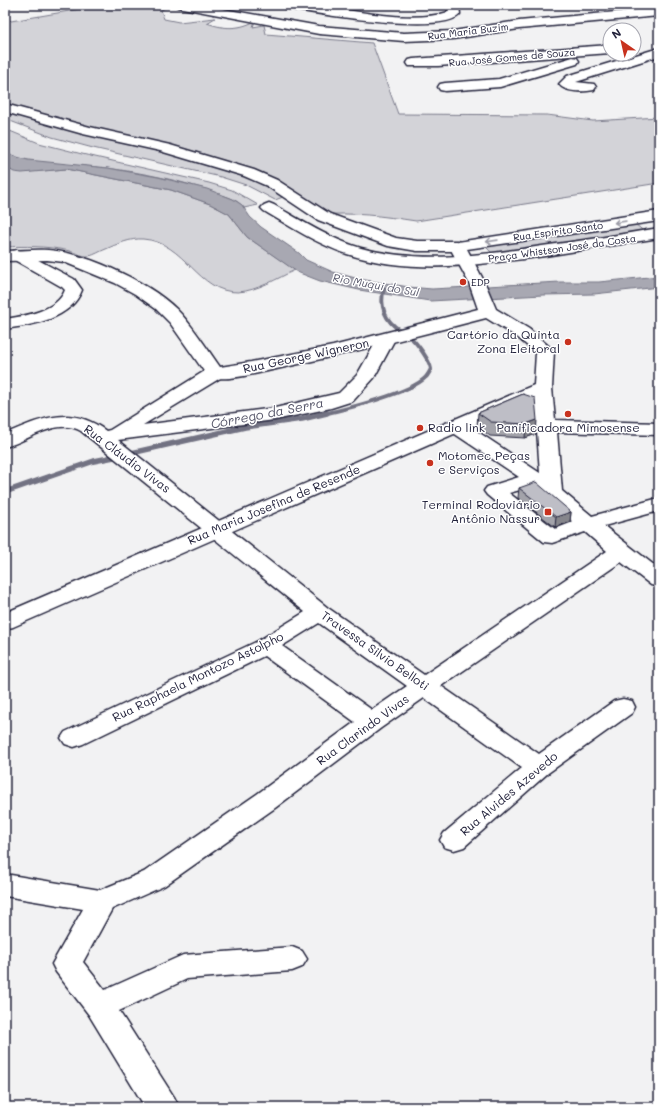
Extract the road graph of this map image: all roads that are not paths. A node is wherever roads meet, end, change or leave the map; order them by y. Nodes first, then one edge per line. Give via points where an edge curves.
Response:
1 (182, 5) edge
2 (285, 5) edge
3 (454, 5) edge
4 (600, 5) edge
5 (659, 12) edge
6 (597, 18) junction
7 (642, 49) edge
8 (602, 50) edge
9 (659, 50) edge
10 (602, 52) edge
11 (413, 63) dead end
12 (445, 87) dead end
13 (589, 87) dead end
14 (5, 108) edge
15 (269, 208) dead end
16 (659, 216) edge
17 (659, 233) edge
18 (457, 246) junction
19 (11, 256) edge
20 (465, 262) junction
21 (487, 307) junction
22 (5, 324) edge
23 (391, 338) junction
24 (215, 372) junction
25 (543, 388) junction
26 (456, 426) junction
27 (546, 426) junction
28 (659, 429) edge
29 (5, 441) edge
30 (115, 446) junction
31 (535, 479) junction
32 (552, 494) junction
33 (659, 504) edge
34 (588, 524) junction
35 (216, 529) junction
36 (620, 552) junction
37 (659, 580) edge
38 (320, 613) junction
39 (5, 622) edge
40 (266, 646) junction
41 (425, 686) junction
42 (623, 707) dead end
43 (372, 722) junction
44 (74, 738) dead end
45 (539, 767) junction
46 (454, 840) dead end
47 (5, 885) edge
48 (102, 901) junction
49 (292, 959) dead end
50 (100, 1006) junction
51 (163, 1107) edge

1 - 6 street, Rua Maria Buzim via 319,30 404,37 453,35 519,25
2 - 3 street via 356,15 428,20 450,17 454,14
4 - 6 street
5 - 6 street, Rua Maria Buzim
7 - 9 street
8 - 11 street, Rua José Gomes de Souza
9 - 13 street via 579,76 566,84
10 - 12 street via 500,83
14 - 18 street, Rua Espírito Santo via 88,131 158,146 249,173 272,183 324,217 394,243
15 - 20 street, Praça Whistson José da Costa via 316,235 366,254 391,259
16 -> 18 street, Rua Espírito Santo
17 - 20 street, Praça Whistson José da Costa
18 - 20 street
19 - 22 street via 68,283 74,290 74,296 55,310 39,317
19 - 24 street via 47,255 67,258 114,276 141,290 176,319
20 - 21 street
21 - 23 street, Rua George Wigneron
21 - 25 street via 545,350
23 - 24 street, Rua George Wigneron via 261,366
23 - 30 street via 365,378 346,396 331,402
24 - 30 street
25 - 26 street, Rua Maria Josefina de Resende
25 - 27 street
26 - 31 street
26 - 35 street, Rua Maria Josefina de Resende
27 - 28 street
27 - 32 street
29 - 30 street, Rua Cláudio Vivas via 49,424 66,421 78,423
30 - 35 street, Rua Cláudio Vivas
31 - 32 street
31 - 34 street via 494,491 552,537
32 - 34 street
33 - 34 street
34 - 36 street
35 - 38 street, Travessa Silvio Belloti
35 - 39 street, Rua Maria Josefina de Resende
36 - 37 street
36 - 41 street, Rua Clarindo Vivas
38 - 40 street, Rua Raphaela Montozo Astolpho
38 - 41 street, Travessa Silvio Belloti
40 - 43 street
40 - 44 street, Rua Raphaela Montozo Astolpho
41 - 43 street, Rua Clarindo Vivas
41 - 45 street, Travessa Silvio Belloti
42 - 45 street, Rua Alvides Azevedo
43 - 48 street, Rua Clarindo Vivas via 266,801 154,879
45 - 46 street, Rua Alvides Azevedo
47 - 48 street
48 - 50 street via 67,964
49 - 50 street via 183,967
50 - 51 street

